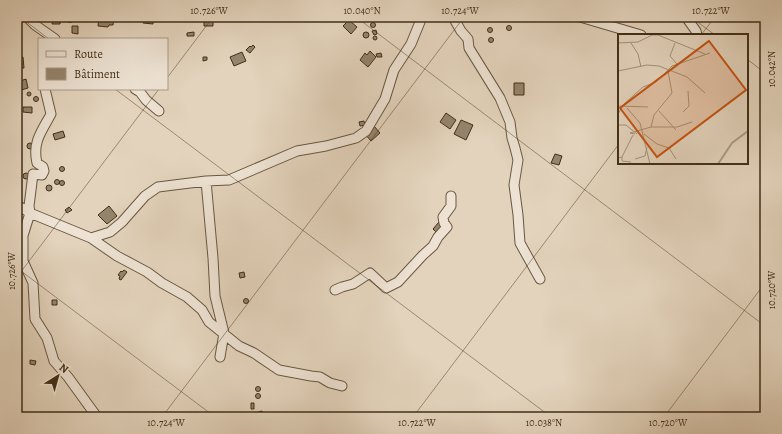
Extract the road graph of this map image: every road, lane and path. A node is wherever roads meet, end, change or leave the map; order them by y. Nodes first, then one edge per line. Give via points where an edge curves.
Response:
1 (27, 17) edge
2 (422, 17) edge
3 (453, 17) edge
4 (580, 17) edge
5 (686, 17) edge
6 (638, 34) edge
7 (697, 34) edge
8 (43, 35) edge
9 (45, 90) edge
10 (137, 90) edge
11 (159, 111) dead end
12 (206, 181) junction
13 (451, 196) dead end
14 (17, 205) edge
15 (30, 213) junction
16 (24, 237) junction
17 (91, 238) junction
18 (17, 253) edge
19 (540, 279) dead end
20 (336, 290) dead end
21 (224, 333) junction
22 (220, 357) dead end
23 (342, 386) dead end
24 (97, 417) edge

1 - 8 street
2 - 12 street via 412,44 394,70 385,99 366,131 356,138 297,151 230,180
3 - 19 street via 500,98 510,122 518,160 514,185 520,243
4 - 6 street
5 - 7 street
9 - 15 street via 51,114 37,140 36,156 37,163 44,171 42,175 33,174
10 - 11 street
12 - 17 street via 158,187 145,196 110,232
12 - 21 street via 215,296
13 - 20 street via 451,206 443,217 447,227 433,246 398,282 386,288 370,273 353,284
14 - 15 street
15 - 16 street
15 - 17 street
16 - 18 street
16 - 24 street via 23,260 33,283 35,318 47,338 54,361
17 - 21 street via 187,297
21 - 22 street
21 - 23 street via 239,346 279,370 320,376 330,383

